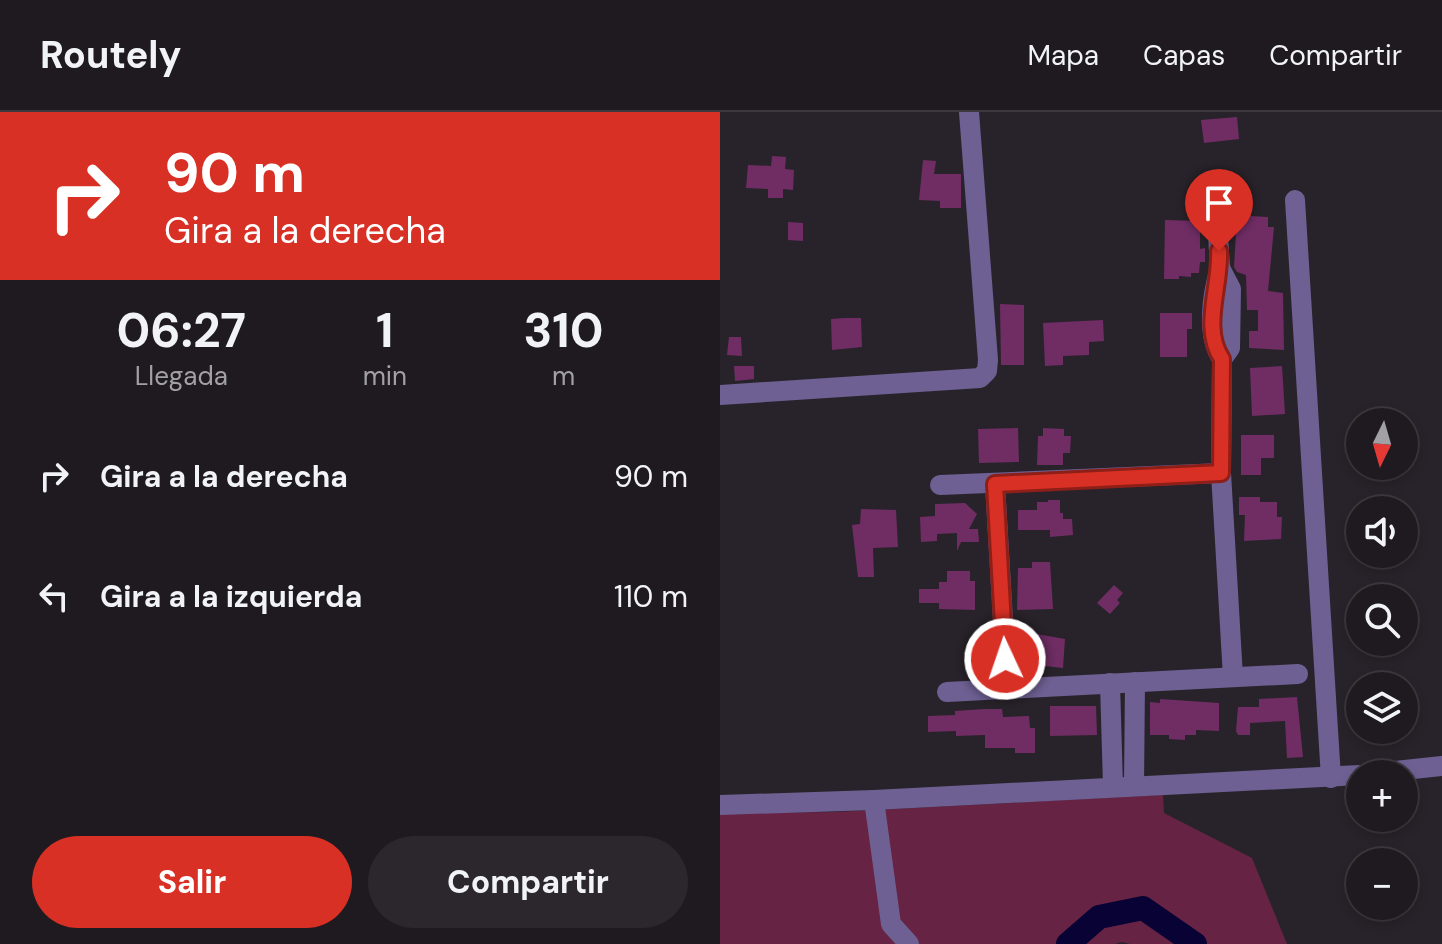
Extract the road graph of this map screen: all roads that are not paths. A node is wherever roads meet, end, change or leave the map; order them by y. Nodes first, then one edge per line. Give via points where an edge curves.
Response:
1 (969, 112) edge
2 (1295, 200) dead end
3 (1218, 235) dead end
4 (720, 395) edge
5 (1221, 473) junction
6 (995, 484) junction
7 (940, 485) dead end
8 (1298, 674) dead end
9 (1233, 677) junction
10 (1135, 682) junction
11 (1110, 683) junction
12 (1007, 688) junction
13 (947, 692) dead end
14 (1442, 766) edge
15 (1418, 769) edge
16 (1346, 776) edge
17 (1331, 778) junction
18 (1134, 785) junction
19 (1113, 786) junction
20 (874, 800) junction
21 (720, 805) edge
22 (909, 944) edge

1 - 4 street via 987,371 980,378
2 - 17 street
3 - 5 street via 1220,268 1231,289 1230,348 1222,359
5 - 6 street
5 - 9 street
6 - 7 street
6 - 12 street
8 - 9 street
9 - 10 street
10 - 11 street
10 - 18 street
11 - 12 street
11 - 19 street
12 - 13 street
14 - 15 street
16 - 17 street
17 - 18 street
18 - 19 street
19 - 20 street
20 - 21 street
20 - 22 street via 891,924

